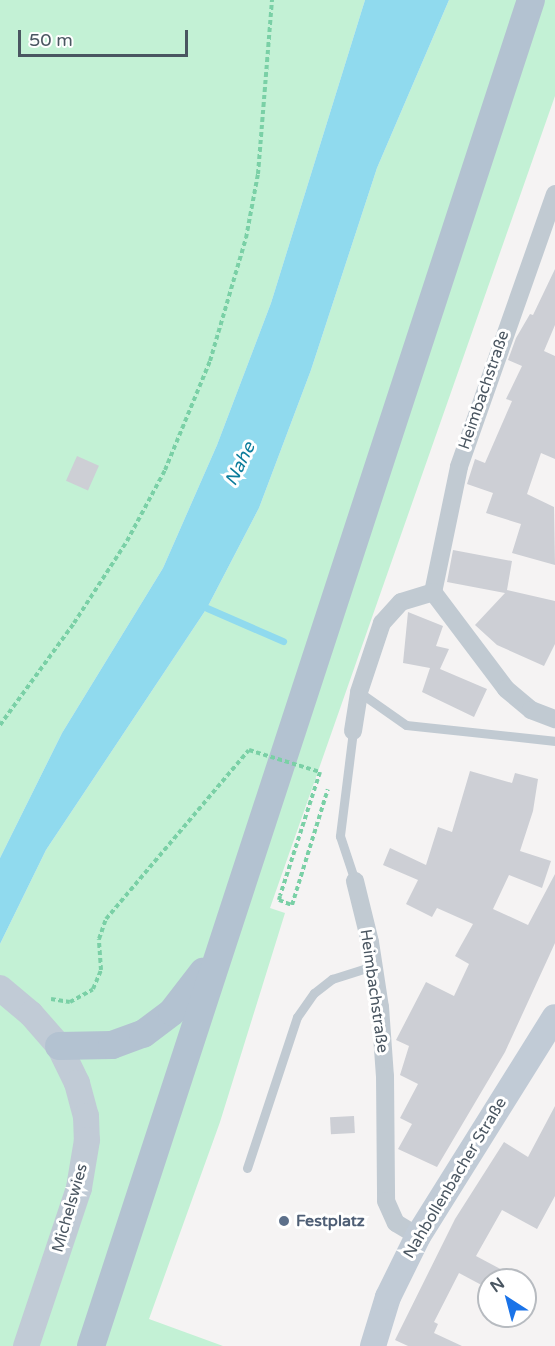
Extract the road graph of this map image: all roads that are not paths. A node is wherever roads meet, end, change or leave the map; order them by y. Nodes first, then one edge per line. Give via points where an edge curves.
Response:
1 (531, 0) edge
2 (555, 194) edge
3 (433, 592) junction
4 (359, 692) junction
5 (555, 719) edge
6 (353, 731) joint
7 (555, 741) edge
8 (355, 881) joint
9 (219, 951) junction
10 (373, 966) junction
11 (0, 988) edge
12 (555, 1017) edge
13 (59, 1046) junction
14 (247, 1168) dead end
15 (418, 1236) junction
16 (26, 1346) edge
17 (91, 1346) edge
18 (373, 1346) edge

1 - 9 main road
2 - 3 street, Heimbachstraße via 459,467
3 - 4 street, Heimbachstraße via 412,596 382,623
3 - 5 street via 506,689 531,710
4 - 6 street, Heimbachstraße
4 - 7 lane via 406,724
6 - 8 lane, Heimbachstraße via 340,836
8 - 10 street, Heimbachstraße
9 - 13 main road via 172,1012 143,1034 112,1045
9 - 17 main road
10 - 14 lane via 332,979 314,993 297,1017
10 - 15 street, Heimbachstraße via 385,1076 382,1202 396,1222
11 - 13 street, Michelswies via 37,1004
12 - 15 street, Nahbollenbacher Straße
13 - 16 street, Michelswies via 82,1098 85,1157
15 - 18 street, Nahbollenbacher Straße via 392,1287

